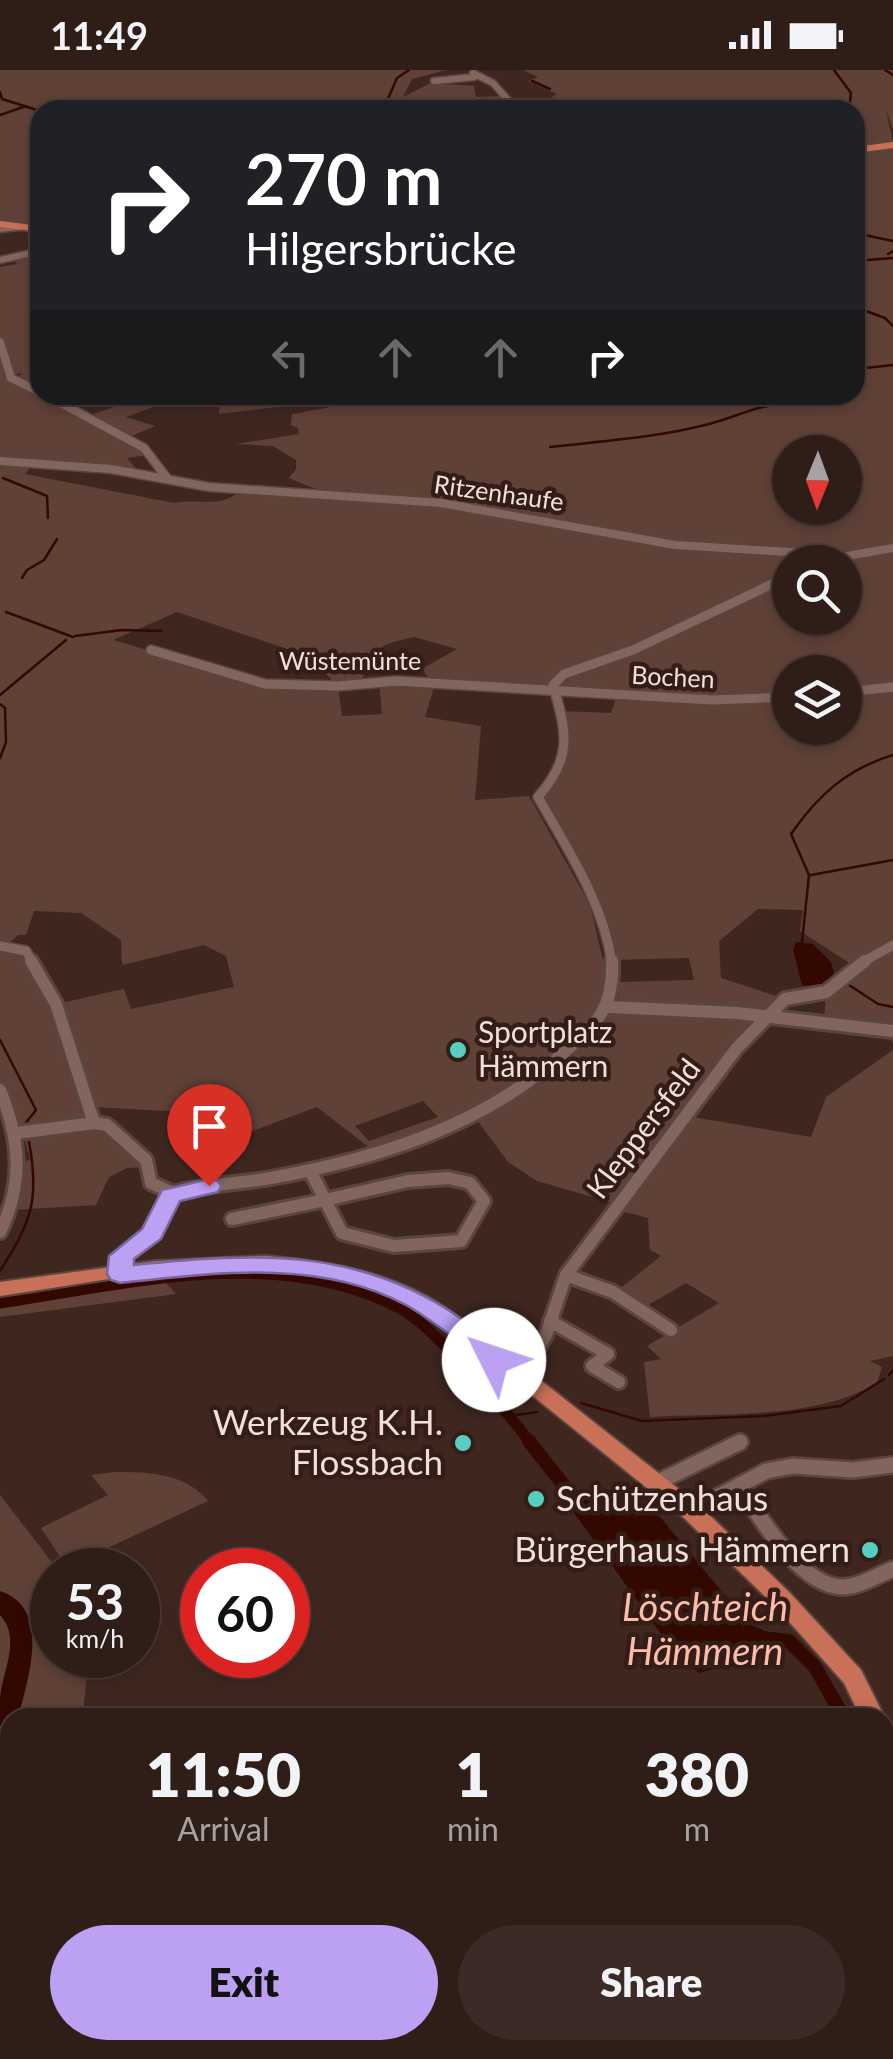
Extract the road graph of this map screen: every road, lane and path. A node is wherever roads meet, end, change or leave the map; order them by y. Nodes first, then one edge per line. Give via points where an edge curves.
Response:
1 (434, 81) dead end
2 (508, 100) edge
3 (893, 145) edge
4 (865, 149) edge
5 (0, 226) edge
6 (30, 228) edge
7 (30, 254) edge
8 (0, 260) edge
9 (0, 342) edge
10 (30, 388) edge
11 (64, 405) edge
12 (0, 461) edge
13 (166, 478) junction
14 (893, 548) edge
15 (772, 551) edge
16 (862, 553) edge
17 (772, 583) edge
18 (151, 650) dead end
19 (893, 687) edge
20 (553, 689) junction
21 (862, 690) edge
22 (772, 698) edge
23 (893, 945) edge
24 (0, 946) edge
25 (610, 1007) junction
26 (767, 1017) junction
27 (893, 1031) edge
28 (0, 1090) edge
29 (94, 1123) junction
30 (17, 1134) junction
31 (310, 1170) junction
32 (173, 1193) junction
33 (327, 1199) junction
34 (232, 1219) dead end
35 (0, 1232) edge
36 (120, 1274) junction
37 (566, 1275) junction
38 (0, 1289) edge
39 (550, 1321) junction
40 (671, 1330) dead end
41 (524, 1368) junction
42 (619, 1382) dead end
43 (740, 1442) dead end
44 (893, 1465) edge
45 (658, 1482) junction
46 (739, 1486) junction
47 (691, 1510) junction
48 (893, 1569) edge
49 (869, 1708) edge

1 - 2 street via 473,75 493,82
3 - 4 main road
5 - 6 main road
7 - 8 street
9 - 10 street via 11,378
11 - 13 street via 144,448
12 - 13 street, Ritzenhaufe
13 - 15 street, Ritzenhaufe via 458,505 675,545
14 - 16 street, Ritzenhaufe
17 - 20 street via 632,650 564,674
18 - 20 street, Wüstemünte via 266,684 396,681
19 - 21 street
20 - 22 street, Bochen
20 - 25 street via 565,726 560,774 538,798 601,920 614,982
23 - 26 street via 854,966 826,992 785,999
24 - 29 street via 26,951 45,982
25 - 26 street, Kleppersfeld
25 - 31 street via 552,1066 516,1091 424,1135
26 - 27 street, Kleppersfeld
26 - 37 street, Kleppersfeld via 684,1115
28 - 30 street
29 - 30 street
29 - 32 street via 106,1125 146,1160 150,1183
30 - 35 street via 20,1164
31 - 32 street
31 - 33 street
32 - 36 street via 152,1234 122,1256
33 - 33 street via 342,1234 394,1246 461,1241 484,1201 474,1186 455,1178 381,1185
33 - 34 street
36 - 38 main road
36 - 41 main road via 219,1263 329,1270 416,1300 498,1357 495,1373 508,1379
37 - 39 street, Kleppersfeld
37 - 40 street via 612,1292
39 - 41 street, Kleppersfeld
39 - 42 street via 608,1354 592,1366
41 - 45 main road
43 - 45 street
44 - 46 street via 792,1466 766,1470
45 - 47 main road
46 - 47 street
46 - 48 street via 778,1546 832,1586
47 - 49 main road via 809,1626 854,1678

